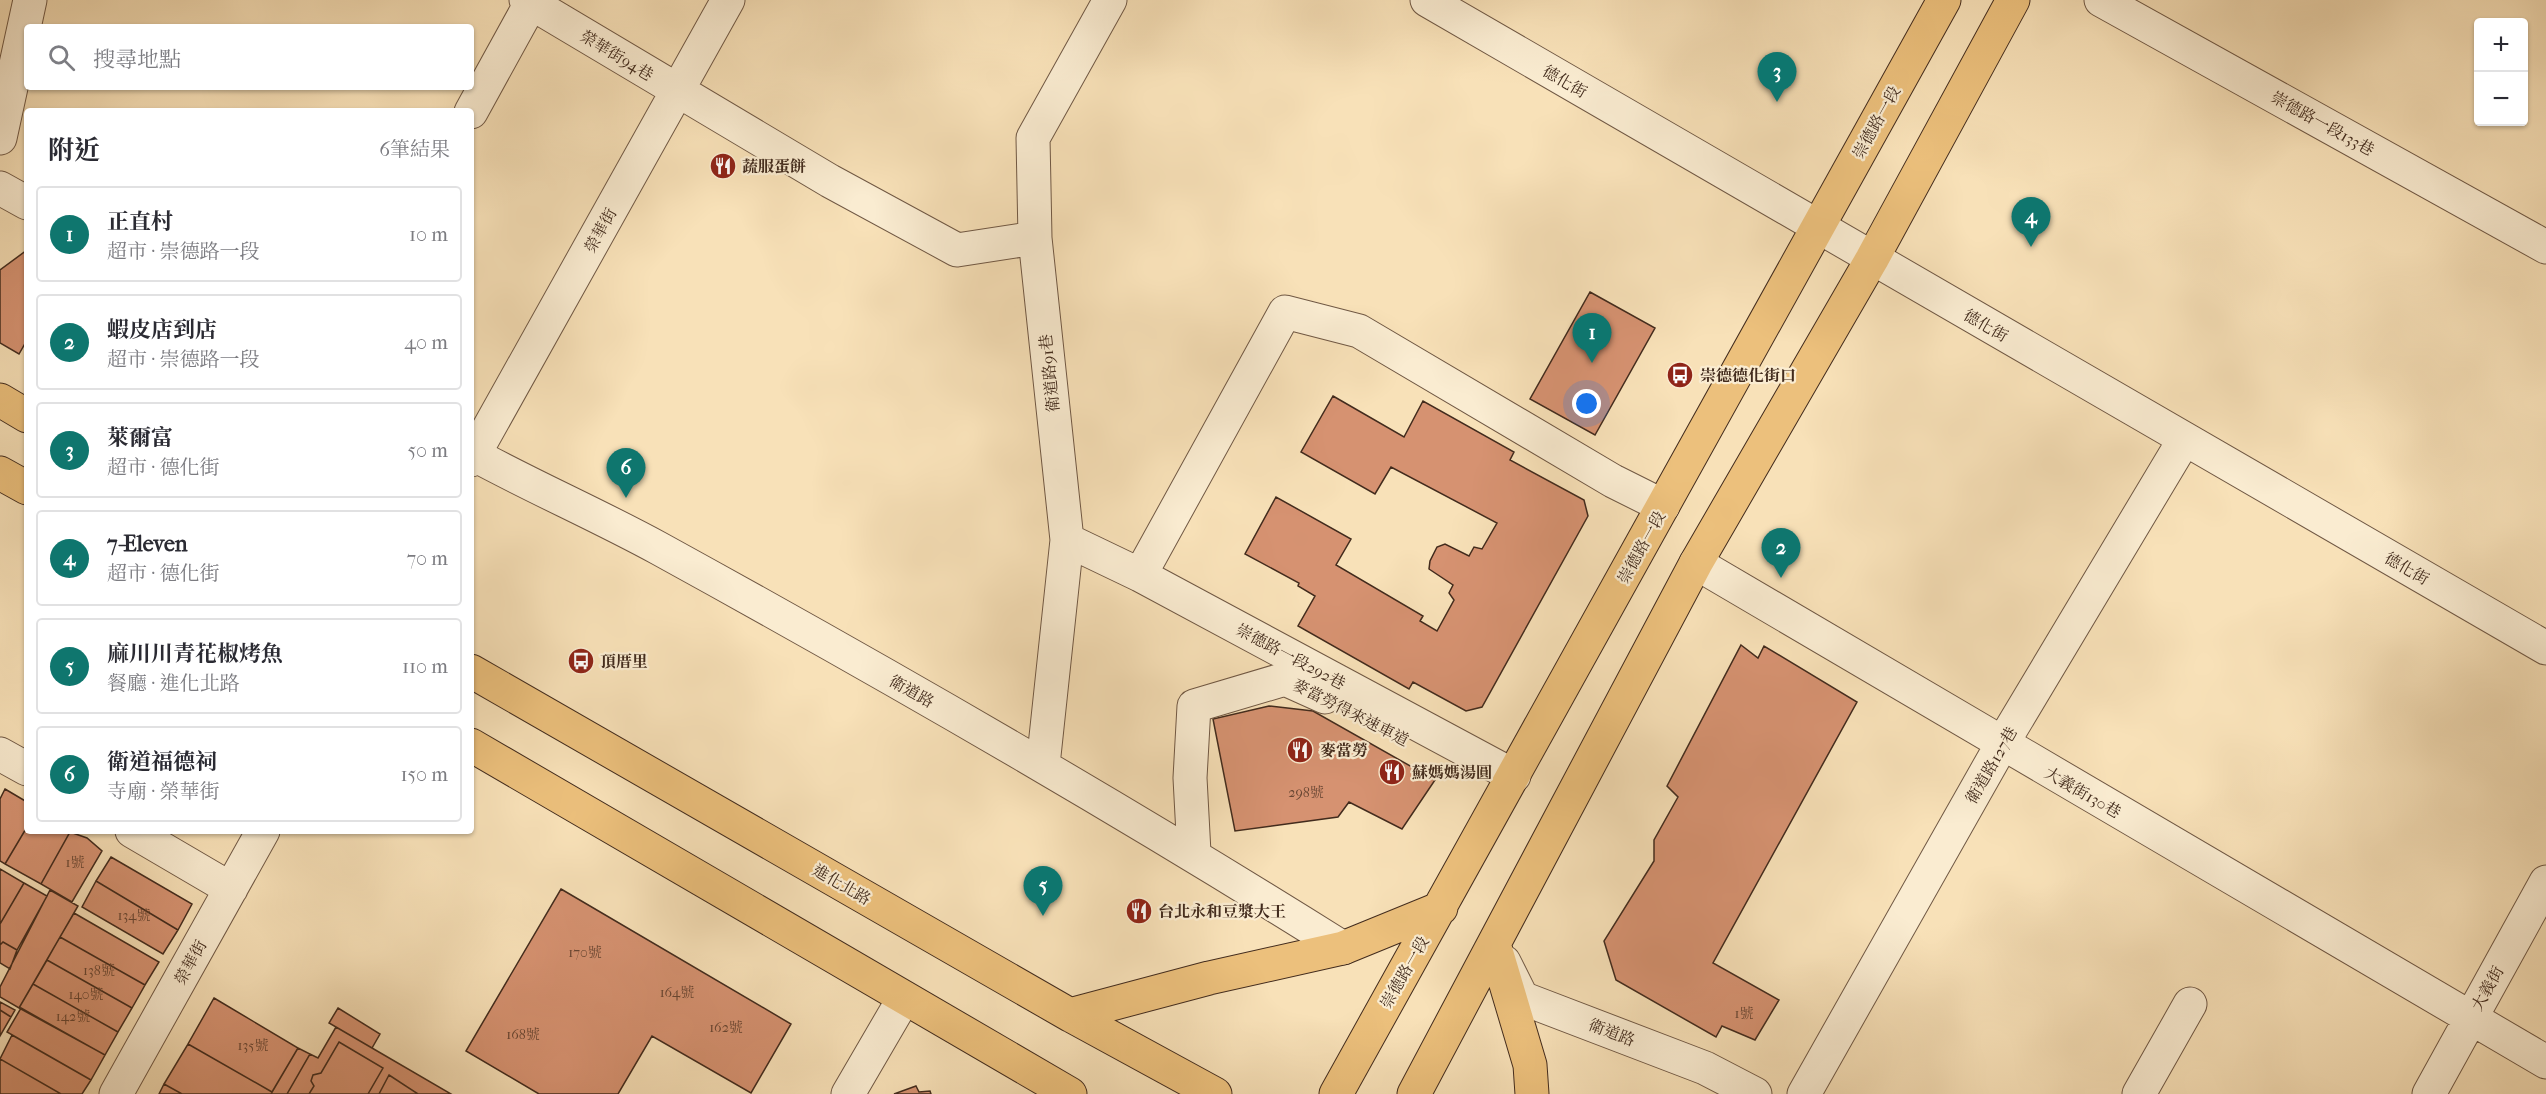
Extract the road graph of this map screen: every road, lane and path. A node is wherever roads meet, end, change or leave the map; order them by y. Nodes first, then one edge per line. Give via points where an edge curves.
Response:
1 (30, 0) edge
2 (728, 0) edge
3 (1110, 0) edge
4 (1426, 0) edge
5 (1944, 0) edge
6 (2013, 0) edge
7 (2101, 0) edge
8 (528, 2) edge
9 (25, 24) edge
10 (24, 28) edge
11 (677, 92) junction
12 (473, 108) edge
13 (0, 138) edge
14 (0, 188) edge
15 (24, 201) edge
16 (1817, 226) junction
17 (1035, 238) junction
18 (2546, 247) edge
19 (1872, 259) junction
20 (0, 400) edge
21 (24, 414) edge
22 (2184, 440) junction
23 (474, 452) edge
24 (474, 457) edge
25 (0, 473) edge
26 (24, 486) edge
27 (1664, 506) junction
28 (1067, 540) junction
29 (1696, 563) junction
30 (1140, 575) junction
31 (2546, 648) edge
32 (474, 672) edge
33 (2002, 744) junction
34 (474, 747) edge
35 (0, 754) edge
36 (1043, 765) junction
37 (24, 768) edge
38 (1509, 784) junction
39 (137, 834) edge
40 (261, 834) edge
41 (1194, 853) junction
42 (2546, 882) edge
43 (231, 889) junction
44 (1441, 908) junction
45 (1494, 944) junction
46 (1344, 948) junction
47 (904, 998) junction
48 (2190, 1004) dead end
49 (1070, 1015) junction
50 (2470, 1019) junction
51 (1010, 1060) junction
52 (2546, 1062) edge
53 (116, 1094) edge
54 (848, 1094) edge
55 (1029, 1094) edge
56 (1070, 1094) edge
57 (1215, 1094) edge
58 (1336, 1094) edge
59 (1414, 1094) edge
60 (1532, 1094) edge
61 (1755, 1094) edge
62 (1804, 1094) edge
63 (2139, 1094) edge
64 (2429, 1094) edge

1 - 9 street
2 - 11 street, 榮華街
3 - 17 street, 衛道路91巷 via 1033,138
4 - 16 street, 德化街
5 - 16 main road, 崇德路一段
6 - 19 main road
7 - 18 street, 崇德路一段133巷
8 - 11 street, 榮華街94巷
8 - 12 street
10 - 13 street
11 - 17 street, 榮華街94巷 via 957,250
11 - 23 street, 榮華街
14 - 15 street
16 - 19 street, 德化街
16 - 27 main road, 崇德路一段
17 - 28 street, 衛道路91巷
19 - 22 street, 德化街
19 - 29 main road
20 - 21 main road
22 - 31 street, 德化街
22 - 33 street, 衛道路127巷
24 - 36 street, 衛道路 via 658,548
25 - 26 main road
27 - 30 street via 1613,481 1359,330 1285,312
27 - 38 main road, 崇德路一段
28 - 30 street, 崇德路一段292巷
28 - 36 street, 衛道路91巷
29 - 33 street, 大義街130巷
29 - 45 main road
30 - 38 street, 崇德路一段292巷
32 - 49 main road, 進化北路
33 - 50 street, 大義街130巷
33 - 62 street, 衛道路127巷
34 - 47 main road
35 - 37 street
36 - 41 street, 衛道路
38 - 41 street, 麥當勞得來速車道 via 1285,679 1194,706 1190,778
38 - 44 main road, 崇德路一段
39 - 43 street
40 - 43 street, 榮華街
41 - 46 street, 衛道路
42 - 50 street, 大義街
43 - 53 street, 榮華街
44 - 46 main road
44 - 58 main road, 崇德路一段
45 - 59 main road
45 - 60 main road via 1530,1065
45 - 61 street, 衛道路 via 1522,998 1705,1068
46 - 49 main road via 1190,982
47 - 51 main road
47 - 54 street
48 - 63 street
49 - 57 main road, 進化北路
50 - 52 street, 大義街130巷
50 - 64 street, 大義街
51 - 55 main road
51 - 56 main road

